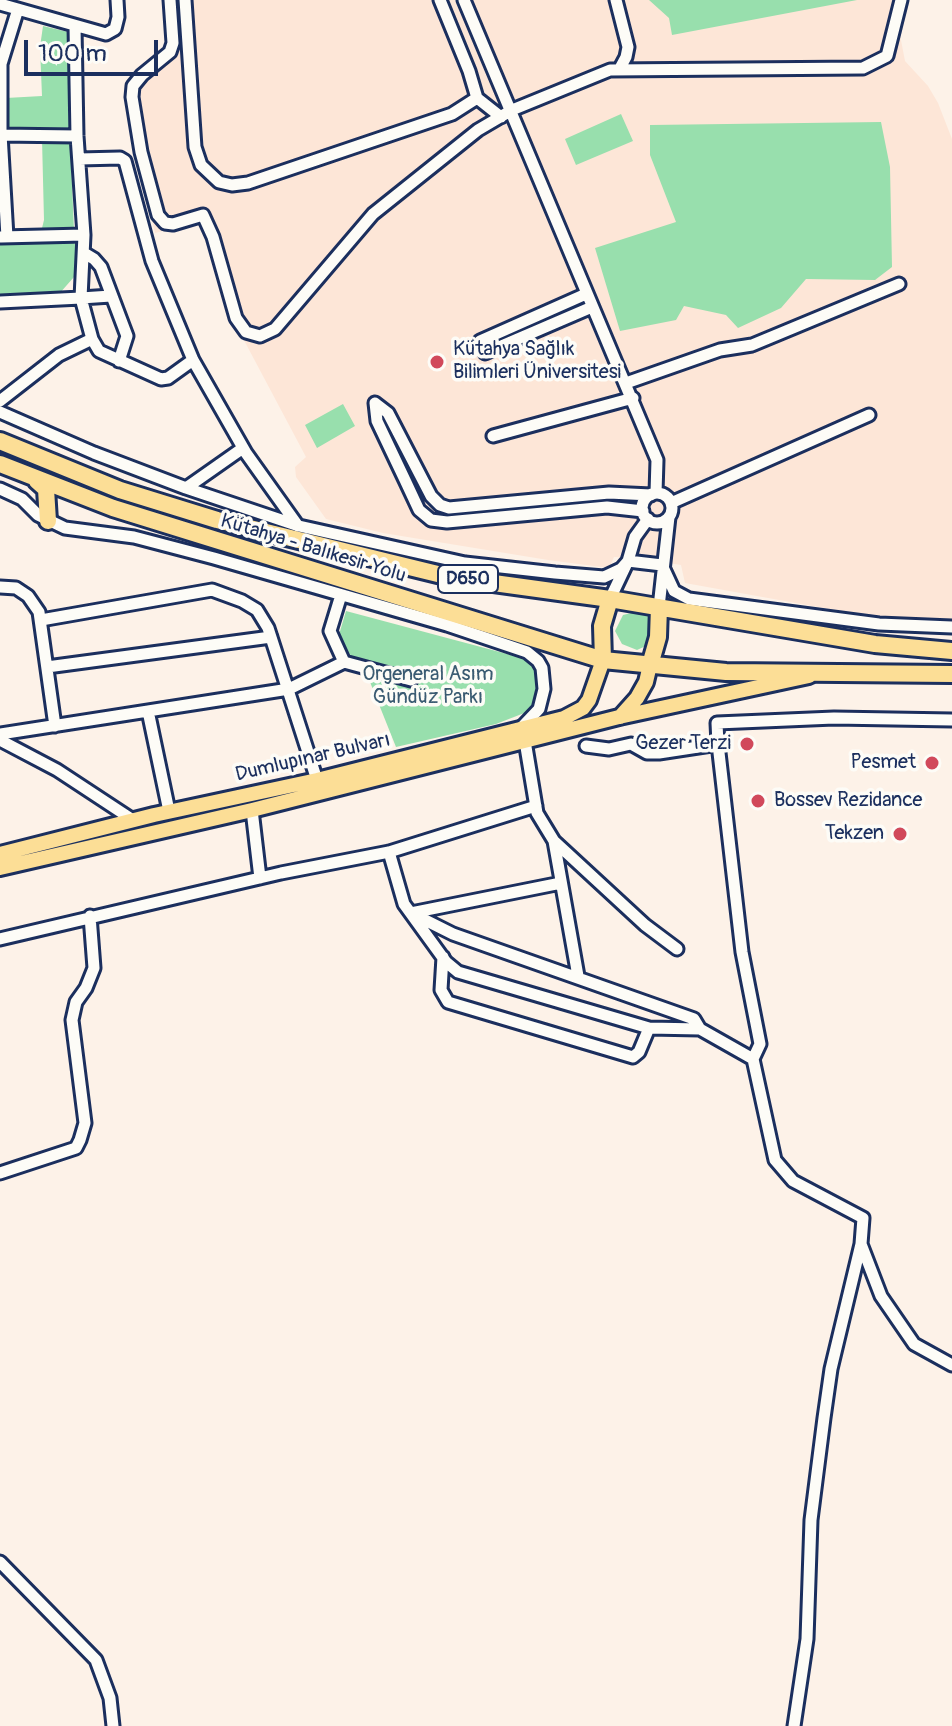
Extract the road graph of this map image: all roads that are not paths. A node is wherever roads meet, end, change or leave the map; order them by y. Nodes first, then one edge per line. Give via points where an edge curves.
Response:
1 (117, 0) edge
2 (170, 0) edge
3 (185, 0) edge
4 (440, 0) edge
5 (464, 0) edge
6 (616, 0) edge
7 (901, 0) edge
8 (0, 4) edge
9 (25, 7) edge
10 (75, 27) junction
11 (619, 70) junction
12 (477, 98) junction
13 (506, 113) junction
14 (1, 134) edge
15 (77, 136) junction
16 (79, 159) junction
17 (84, 235) junction
18 (3, 237) edge
19 (84, 253) junction
20 (899, 284) dead end
21 (586, 294) junction
22 (111, 296) junction
23 (81, 298) junction
24 (0, 302) edge
25 (592, 307) junction
26 (92, 339) junction
27 (193, 360) junction
28 (119, 361) junction
29 (626, 383) junction
30 (633, 398) junction
31 (0, 401) edge
32 (0, 412) edge
33 (869, 415) dead end
34 (493, 436) dead end
35 (0, 441) edge
36 (243, 448) junction
37 (0, 464) edge
38 (36, 480) junction
39 (186, 488) junction
40 (0, 489) edge
41 (653, 494) junction
42 (671, 503) junction
43 (645, 515) junction
44 (669, 517) junction
45 (48, 521) junction
46 (299, 526) junction
47 (628, 561) junction
48 (662, 565) junction
49 (604, 577) junction
50 (0, 587) edge
51 (613, 593) junction
52 (341, 595) junction
53 (659, 607) junction
54 (41, 620) junction
55 (952, 627) edge
56 (271, 637) junction
57 (952, 651) edge
58 (603, 660) junction
59 (344, 662) junction
60 (650, 665) junction
61 (47, 667) junction
62 (818, 674) junction
63 (952, 674) edge
64 (411, 680) dead end
65 (289, 689) junction
66 (148, 711) junction
67 (619, 717) junction
68 (952, 720) edge
69 (55, 726) junction
70 (0, 734) edge
71 (522, 735) junction
72 (0, 740) edge
73 (718, 744) junction
74 (586, 746) dead end
75 (317, 780) junction
76 (536, 806) junction
77 (252, 810) junction
78 (169, 811) junction
79 (133, 820) junction
80 (554, 841) junction
81 (389, 852) junction
82 (0, 854) edge
83 (0, 868) edge
84 (260, 878) junction
85 (561, 883) junction
86 (411, 913) junction
87 (90, 916) junction
88 (0, 939) edge
89 (677, 949) dead end
90 (443, 957) junction
91 (578, 976) junction
92 (649, 1028) junction
93 (700, 1029) junction
94 (753, 1059) junction
95 (0, 1173) edge
96 (861, 1244) junction
97 (952, 1365) edge
98 (0, 1562) edge
99 (113, 1726) edge
100 (794, 1726) edge

1 - 10 street via 118,17 110,33
2 - 13 street via 170,52 133,86 141,152 158,215 165,223 203,215 236,318 246,332 260,336 275,329 373,214
3 - 12 street via 195,147 201,165 219,182 248,183 452,114
4 - 12 street
5 - 13 street
6 - 11 street via 628,47
7 - 11 street via 887,56 863,68
8 - 9 street
9 - 10 street
9 - 14 street via 1,64
10 - 15 street
11 - 13 street
12 - 13 street
13 - 21 street
14 - 15 street
14 - 18 street
15 - 16 street
16 - 17 street
16 - 27 street via 125,161 152,261
17 - 18 street
17 - 19 street
19 - 22 street via 101,267
19 - 23 street
20 - 29 street via 752,345 720,350
21 - 25 street
21 - 25 street via 480,341 485,353
22 - 23 street
22 - 28 street via 127,336
23 - 24 street
23 - 26 street
25 - 29 street
26 - 28 street via 99,351
26 - 31 street via 59,355
27 - 28 street via 161,379
27 - 36 street
29 - 30 street
30 - 34 street
30 - 41 street via 657,460
32 - 39 street
33 - 42 street
35 - 51 highway, Kütahya - Balıkesir Yolu / D650 via 120,490 217,520 450,577
36 - 39 street
36 - 46 street
37 - 38 highway, Kütahya - Balıkesir Yolu / D650
38 - 45 highway via 46,489
38 - 58 highway, Kütahya - Balıkesir Yolu / D650
39 - 46 street
40 - 45 street
41 - 42 street
41 - 43 street via 644,502
41 - 43 street via 609,493 449,508 431,496 388,413 375,403 377,421 419,510 431,520 607,507
42 - 44 street
43 - 44 street via 661,523
43 - 47 street
44 - 48 street
45 - 52 street via 134,537
46 - 49 street via 465,563
47 - 48 street
47 - 49 street
47 - 51 street
48 - 53 street
48 - 55 street via 674,591 689,599 879,624
49 - 51 street
50 - 54 street via 28,596
51 - 53 highway, Kütahya - Balıkesir Yolu / D650
51 - 58 highway via 602,626
52 - 59 street via 330,631
52 - 71 street via 532,656 542,668 543,699
53 - 57 highway, Kütahya - Balıkesir Yolu / D650 via 875,644
53 - 60 highway
54 - 56 street via 212,590 257,610
54 - 61 street
56 - 61 street
56 - 65 street
58 - 60 highway, Kütahya - Balıkesir Yolu / D650
58 - 71 main road, Dumlupınar Bulvarı via 583,708
59 - 64 street
59 - 65 street
60 - 62 highway, Kütahya - Balıkesir Yolu / D650
60 - 67 main road via 637,698
61 - 69 street
62 - 63 highway, Kütahya - Balıkesir Yolu / D650
62 - 67 main road, Dumlupınar Bulvarı
65 - 66 street
65 - 75 street
66 - 69 street
66 - 78 street
67 - 71 main road, Dumlupınar Bulvarı
68 - 73 street via 717,723
69 - 70 street
71 - 75 main road, Dumlupınar Bulvarı
71 - 76 street
71 - 77 main road, Dumlupınar Bulvarı
72 - 79 street
73 - 74 street via 659,753 631,744 609,749
73 - 94 street via 742,952 760,1044
75 - 78 main road, Dumlupınar Bulvarı
76 - 80 street
76 - 81 street
77 - 83 main road, Dumlupınar Bulvarı
77 - 84 street
78 - 79 main road, Dumlupınar Bulvarı
79 - 82 main road, Dumlupınar Bulvarı
80 - 85 street
80 - 89 street
81 - 84 street
81 - 86 street
84 - 87 street
85 - 86 street
85 - 91 street
86 - 90 street
86 - 91 street via 453,934
87 - 88 street
87 - 95 street via 94,968 72,1020 85,1123 80,1140 76,1148
90 - 92 street via 458,972
90 - 92 street via 441,990 448,1002 633,1057
91 - 93 street via 694,1019
92 - 93 street
93 - 94 street
94 - 96 street via 775,1160 793,1181 863,1218
96 - 97 street via 881,1296 914,1344
96 - 100 street via 824,1418 811,1520 807,1639
98 - 99 street via 96,1660 110,1698

